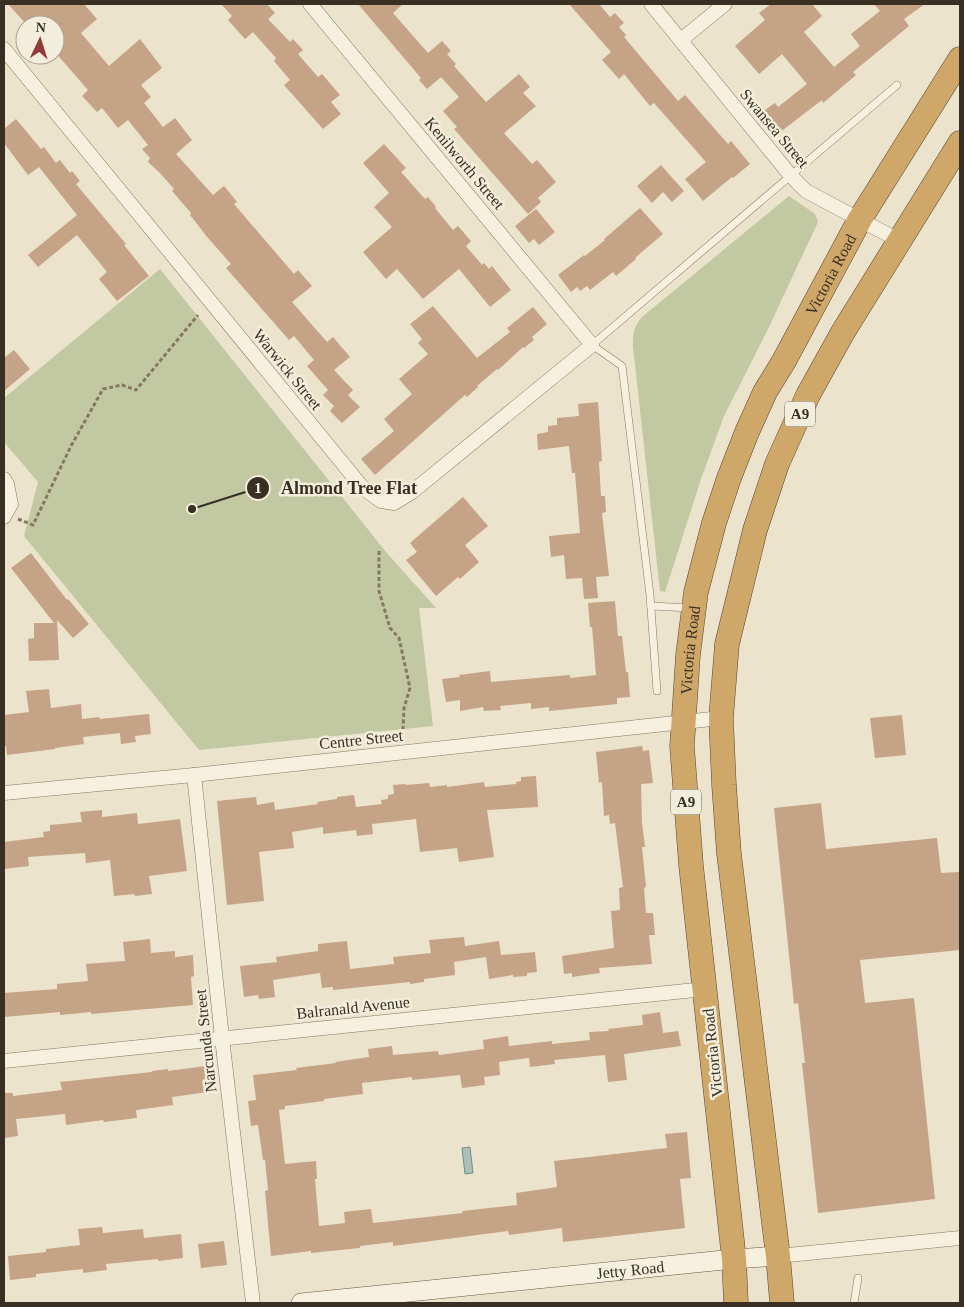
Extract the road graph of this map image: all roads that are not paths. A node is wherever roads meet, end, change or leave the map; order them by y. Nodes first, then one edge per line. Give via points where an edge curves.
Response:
1 (310, 4) edge
2 (651, 4) edge
3 (725, 4) edge
4 (681, 40) junction
5 (4, 48) edge
6 (960, 59) edge
7 (897, 84) dead end
8 (960, 142) edge
9 (791, 176) junction
10 (860, 219) junction
11 (900, 241) junction
12 (592, 345) junction
13 (6, 482) edge
14 (5, 516) edge
15 (651, 606) junction
16 (694, 608) junction
17 (657, 691) dead end
18 (722, 718) junction
19 (683, 722) junction
20 (194, 775) junction
21 (4, 793) edge
22 (705, 988) junction
23 (222, 1038) junction
24 (4, 1060) edge
25 (960, 1238) edge
26 (778, 1256) junction
27 (734, 1259) junction
28 (858, 1278) dead end
29 (252, 1303) edge
30 (314, 1303) edge
31 (736, 1303) edge
32 (782, 1303) edge
33 (854, 1303) edge

1 - 12 street, Kenilworth Street
2 - 4 street, Swansea Street
3 - 4 street
4 - 9 street, Swansea Street
5 - 12 street, Warwick Street via 362,487 381,501 394,503 412,492
6 - 10 highway, Victoria Road / A9
7 - 9 lane
8 - 11 highway, A9
9 - 10 street, Swansea Street via 806,191
9 - 12 lane
10 - 11 street, Swansea Street
10 - 16 highway, Victoria Road / A9 via 765,392 747,432 714,523
11 - 18 highway, A9 via 808,395 777,464 755,530 727,644
12 - 15 lane, Victoria Road via 622,366
13 - 14 street via 11,504
15 - 16 lane
15 - 17 lane, Victoria Road
16 - 19 highway, Victoria Road / A9
18 - 19 street, Centre Street
18 - 26 highway, A9 via 730,854
19 - 20 street, Centre Street
19 - 22 highway, Victoria Road / A9 via 685,796
20 - 21 street, Centre Street
20 - 23 street, Narcunda Street
22 - 23 street, Balranald Avenue
22 - 27 highway, Victoria Road / A9
23 - 24 street, Balranald Avenue
23 - 29 street, Narcunda Street
25 - 26 street, Jetty Road
26 - 27 street, Jetty Road
26 - 32 highway, A9
27 - 30 street, Jetty Road
27 - 31 highway, Victoria Road / A9
28 - 33 lane

